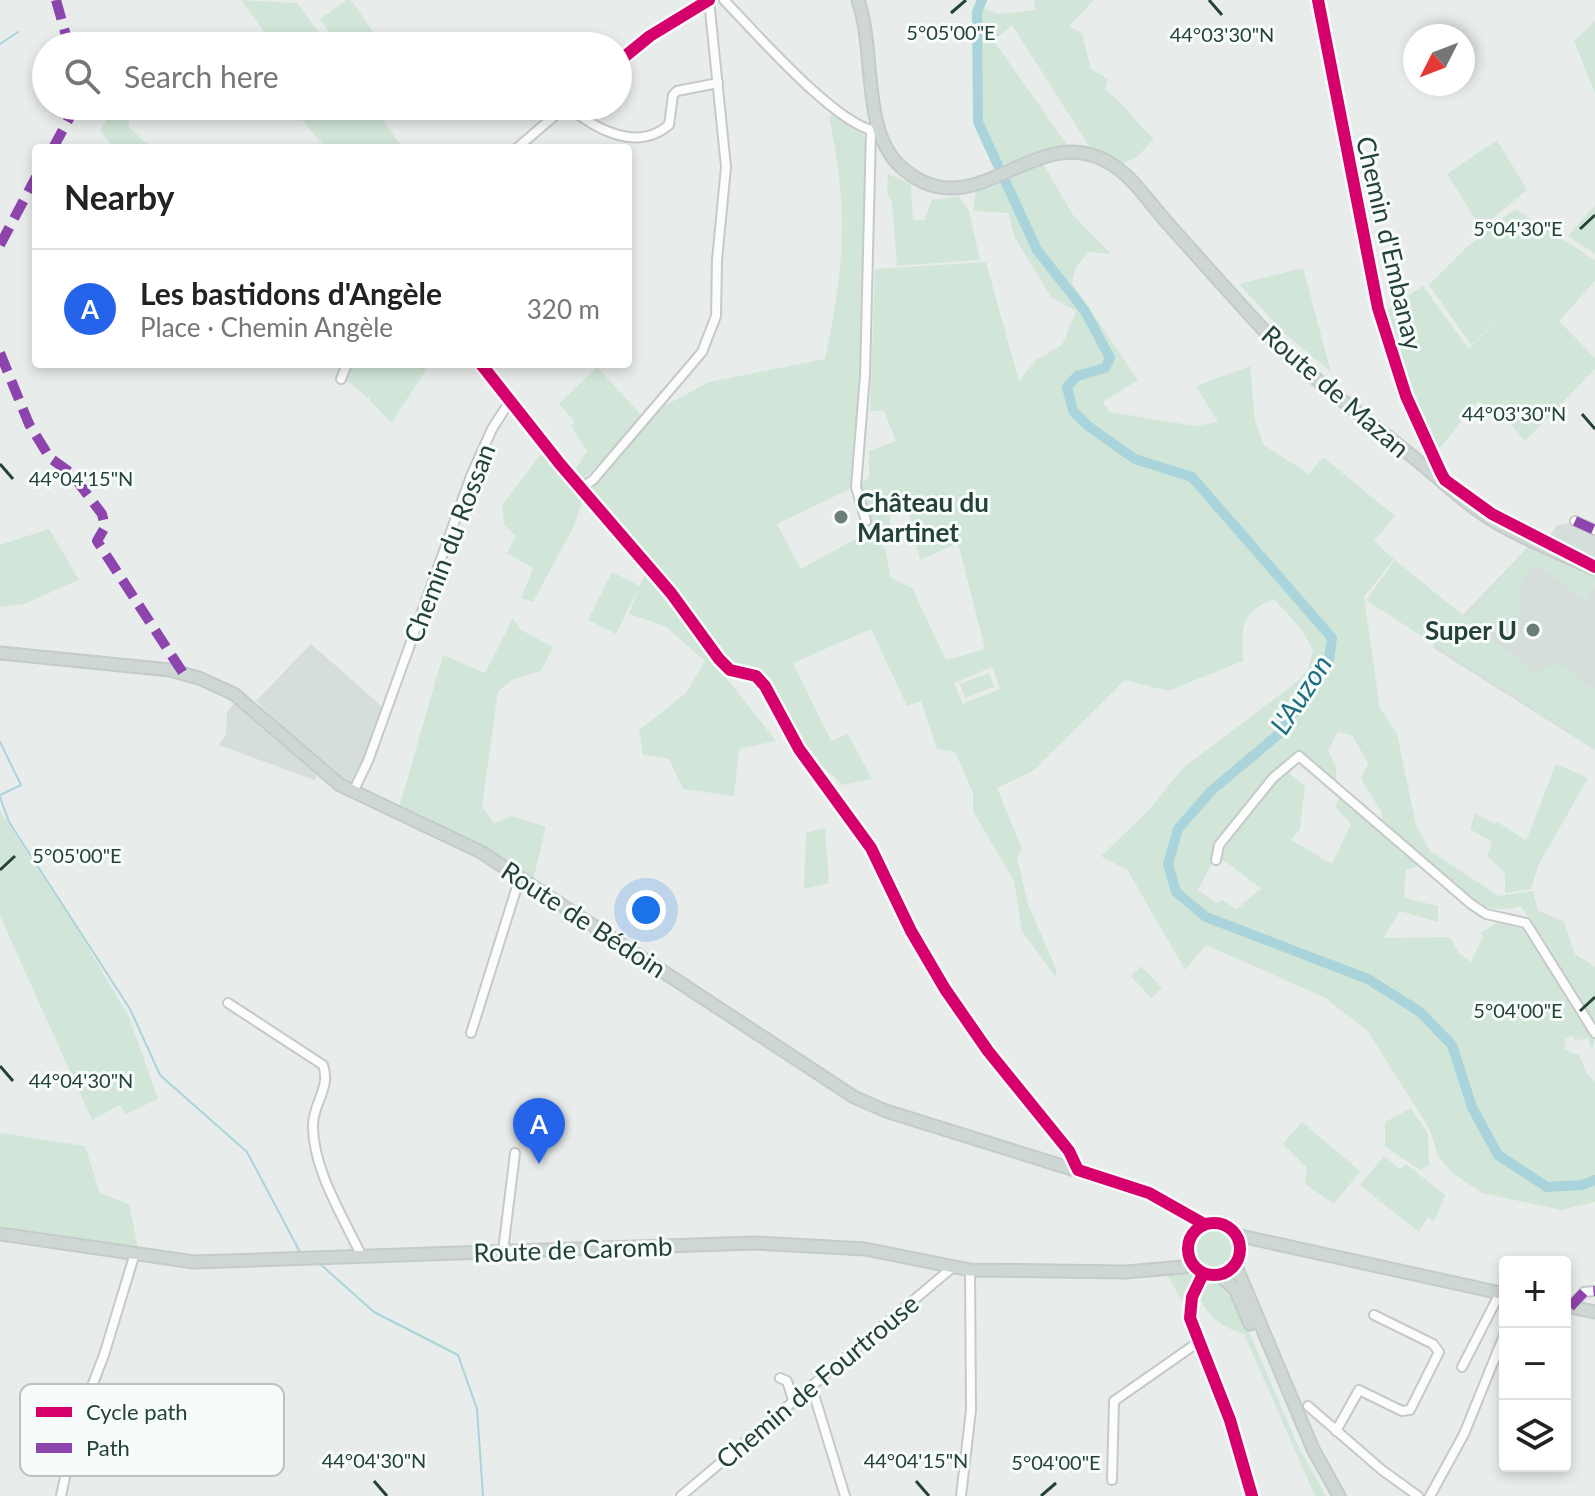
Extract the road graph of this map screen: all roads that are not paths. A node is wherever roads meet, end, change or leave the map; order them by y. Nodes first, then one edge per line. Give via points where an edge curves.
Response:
1 (724, 0) edge
2 (858, 0) edge
3 (1318, 0) edge
4 (709, 2) edge
5 (632, 51) edge
6 (718, 83) junction
7 (550, 120) edge
8 (592, 120) edge
9 (876, 129) junction
10 (522, 144) edge
11 (981, 184) junction
12 (345, 368) edge
13 (484, 368) edge
14 (341, 379) dead end
15 (510, 401) junction
16 (1425, 438) junction
17 (1431, 450) junction
18 (1417, 460) junction
19 (1449, 486) junction
20 (581, 488) junction
21 (866, 521) dead end
22 (1575, 521) dead end
23 (1595, 530) edge
24 (1595, 569) edge
25 (0, 653) edge
26 (353, 792) junction
27 (1216, 860) dead end
28 (520, 877) junction
29 (228, 1003) dead end
30 (471, 1033) dead end
31 (1595, 1033) edge
32 (515, 1153) dead end
33 (1078, 1170) junction
34 (1170, 1204) junction
35 (1204, 1224) junction
36 (0, 1234) edge
37 (1192, 1234) junction
38 (1236, 1235) junction
39 (1278, 1244) junction
40 (503, 1251) junction
41 (1187, 1251) junction
42 (135, 1253) junction
43 (362, 1257) junction
44 (1238, 1259) junction
45 (953, 1267) junction
46 (970, 1270) junction
47 (1146, 1270) junction
48 (1198, 1270) junction
49 (1219, 1275) junction
50 (1595, 1291) edge
51 (1499, 1293) edge
52 (1499, 1301) edge
53 (1574, 1305) edge
54 (1595, 1312) edge
55 (1374, 1315) dead end
56 (1200, 1341) junction
57 (1499, 1348) edge
58 (1462, 1367) dead end
59 (780, 1378) dead end
60 (93, 1384) edge
61 (812, 1388) junction
62 (794, 1403) junction
63 (1308, 1406) dead end
64 (1336, 1431) junction
65 (65, 1476) edge
66 (1112, 1480) dead end
67 (61, 1496) edge
68 (681, 1496) edge
69 (845, 1496) edge
70 (961, 1496) edge
71 (1252, 1496) edge
72 (1331, 1496) edge
73 (1339, 1496) edge
74 (1418, 1496) edge
75 (1430, 1496) edge

1 - 9 street via 812,90
2 - 9 main road, Route de Mazan
3 - 16 street, Chemin d'Embanay via 1378,308
4 - 5 street
4 - 6 street
6 - 8 street via 677,91 669,125 641,139 623,138
6 - 20 street via 726,167 716,316 702,352
7 - 10 street
9 - 11 main road, Route de Mazan via 913,168 950,183
9 - 11 main road, Route de Mazan via 895,161 919,179 949,188
9 - 21 street via 856,487
11 - 18 main road, Route de Mazan via 1048,154 1087,154 1116,167 1280,346
12 - 14 street
13 - 15 street
15 - 20 street, Chemin du Rossan
15 - 26 street, Chemin du Rossan via 471,476
16 - 17 street, Chemin d'Embanay
16 - 18 street
17 - 18 street
17 - 19 street, Chemin d'Embanay
18 - 19 main road, Route de Mazan
19 - 24 main road, Route de Mazan via 1495,522
20 - 33 street, Chemin du Rossan via 671,593 719,659 730,670 756,676 765,686 804,756 871,848 945,989
22 - 23 street
25 - 26 main road, Route de Bédoin via 150,667 199,678 250,705 328,778
26 - 28 main road, Route de Bédoin via 451,835
27 - 31 street via 1219,845 1273,778 1299,756 1471,904 1486,914 1526,923
28 - 30 street
28 - 33 main road, Route de Bédoin via 864,1102
29 - 43 street via 323,1065 326,1083 313,1123 317,1146
32 - 40 street
33 - 34 main road, Route de Bédoin
34 - 35 main road, Route de Bédoin
34 - 37 main road
35 - 37 main road
35 - 38 main road via 1225,1225
36 - 42 main road, Route de Caromb
37 - 41 main road
38 - 39 main road
38 - 44 main road
39 - 44 main road via 1254,1247
39 - 51 main road
40 - 43 main road, Route de Caromb
40 - 45 main road, Route de Caromb via 780,1243 865,1249
41 - 47 main road
41 - 48 main road
42 - 43 main road, Route de Caromb via 194,1262
42 - 60 street
44 - 49 main road
44 - 73 main road via 1313,1449
45 - 46 main road, Route de Caromb
45 - 61 street, Chemin de Fourtrouse
46 - 47 main road, Route de Caromb
46 - 70 street via 971,1410
47 - 48 main road, Route de Caromb
48 - 49 main road
48 - 56 street via 1189,1308
49 - 72 main road via 1235,1289
50 - 53 street
52 - 58 street
53 - 54 main road
55 - 64 street via 1439,1352 1410,1410 1359,1390
56 - 66 street via 1114,1401
56 - 71 street
57 - 75 street via 1464,1434
59 - 62 street via 787,1381
61 - 62 street, Chemin de Fourtrouse
61 - 69 street
62 - 68 street, Chemin de Fourtrouse
63 - 64 street
64 - 74 street
65 - 67 street

